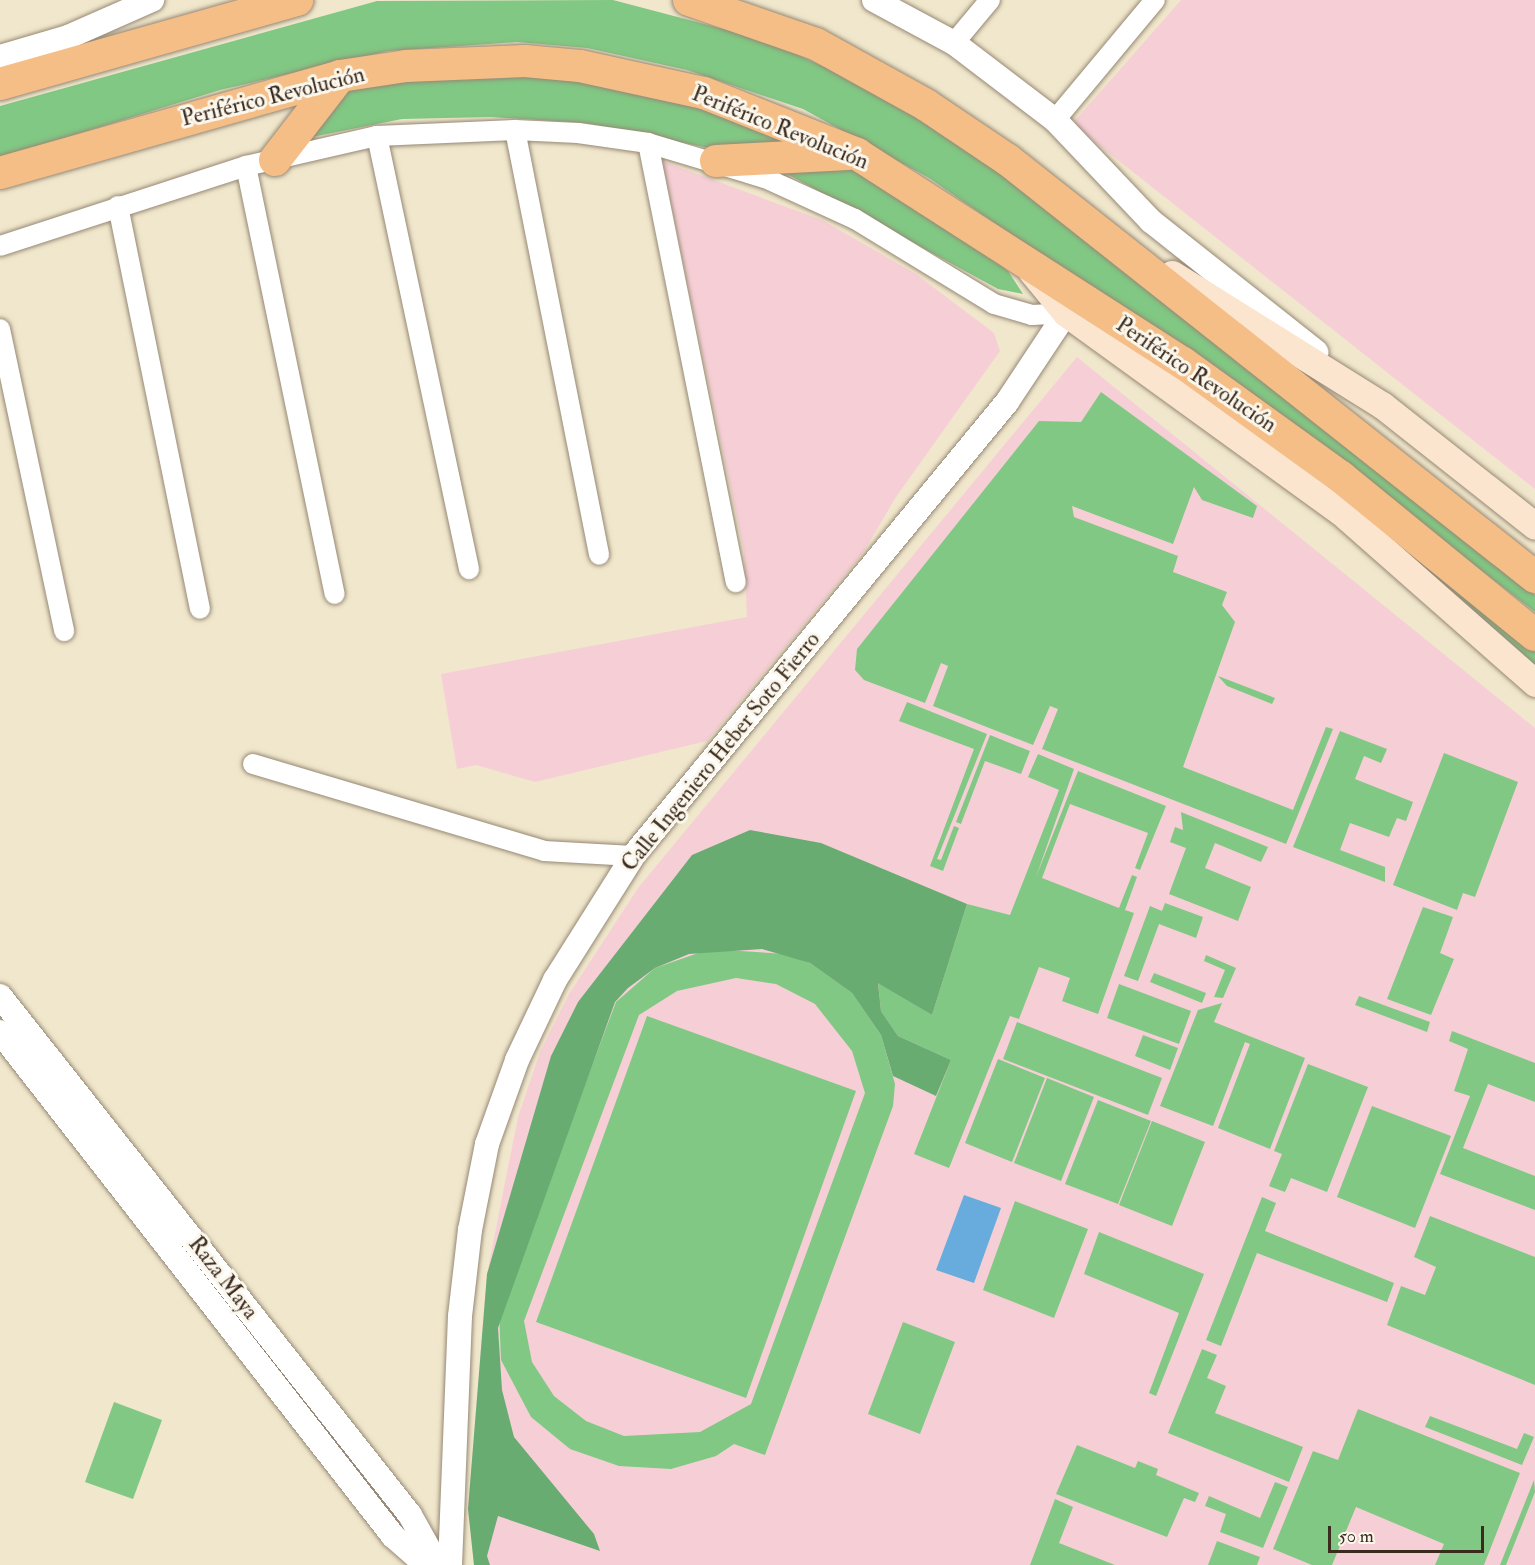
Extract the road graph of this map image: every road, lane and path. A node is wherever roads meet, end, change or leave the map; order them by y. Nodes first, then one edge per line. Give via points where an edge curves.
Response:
1 (152, 0) edge
2 (297, 0) edge
3 (689, 0) edge
4 (874, 0) edge
5 (990, 0) edge
6 (1155, 0) edge
7 (954, 43) junction
8 (0, 57) edge
9 (340, 76) junction
10 (0, 84) edge
11 (1054, 120) junction
12 (515, 130) junction
13 (377, 136) junction
14 (648, 143) junction
15 (857, 154) junction
16 (716, 161) junction
17 (260, 163) junction
18 (0, 172) edge
19 (118, 206) junction
20 (1084, 220) junction
21 (0, 246) edge
22 (1021, 259) junction
23 (1066, 313) junction
24 (0, 329) edge
25 (1382, 405) junction
26 (1535, 526) edge
27 (598, 555) dead end
28 (469, 569) dead end
29 (1535, 577) edge
30 (736, 582) dead end
31 (335, 594) dead end
32 (200, 609) dead end
33 (64, 631) dead end
34 (1535, 635) edge
35 (1535, 683) edge
36 (253, 764) dead end
37 (633, 856) junction
38 (0, 996) edge
39 (0, 1032) edge
40 (426, 1565) edge
41 (438, 1565) edge
42 (450, 1565) edge

1 - 8 street via 68,37
2 - 10 highway
3 - 20 highway, Periférico Revolución via 757,20 872,73 1008,160
4 - 7 street
5 - 7 street
6 - 11 street
7 - 11 street
9 - 15 highway, Periférico Revolución via 469,62 580,66 704,93
9 - 17 highway
9 - 18 highway, Periférico Revolución
11 - 25 street via 1151,221
12 - 13 street
12 - 14 street
12 - 27 street
13 - 17 street
13 - 28 street
14 - 16 street
14 - 30 street
15 - 16 highway
15 - 22 highway, Periférico Revolución
16 - 23 street via 845,213 994,304 1032,315
17 - 19 street
17 - 31 street
19 - 21 street
19 - 32 street
20 - 25 main road, Periférico Revolución
20 - 29 highway, Periférico Revolución
22 - 23 main road
22 - 34 highway, Periférico Revolución via 1183,363 1341,477
23 - 35 main road via 1340,511
23 - 37 street, Calle Ingeniero Heber Soto Fierro via 1007,402
24 - 33 street
25 - 26 main road, Periférico Revolución
36 - 37 street via 544,851
37 - 42 street, Calle Ingeniero Heber Soto Fierro via 555,980 517,1060 487,1144 460,1316
38 - 41 street, Raza Maya via 410,1515
39 - 40 street, Raza Maya via 393,1536

